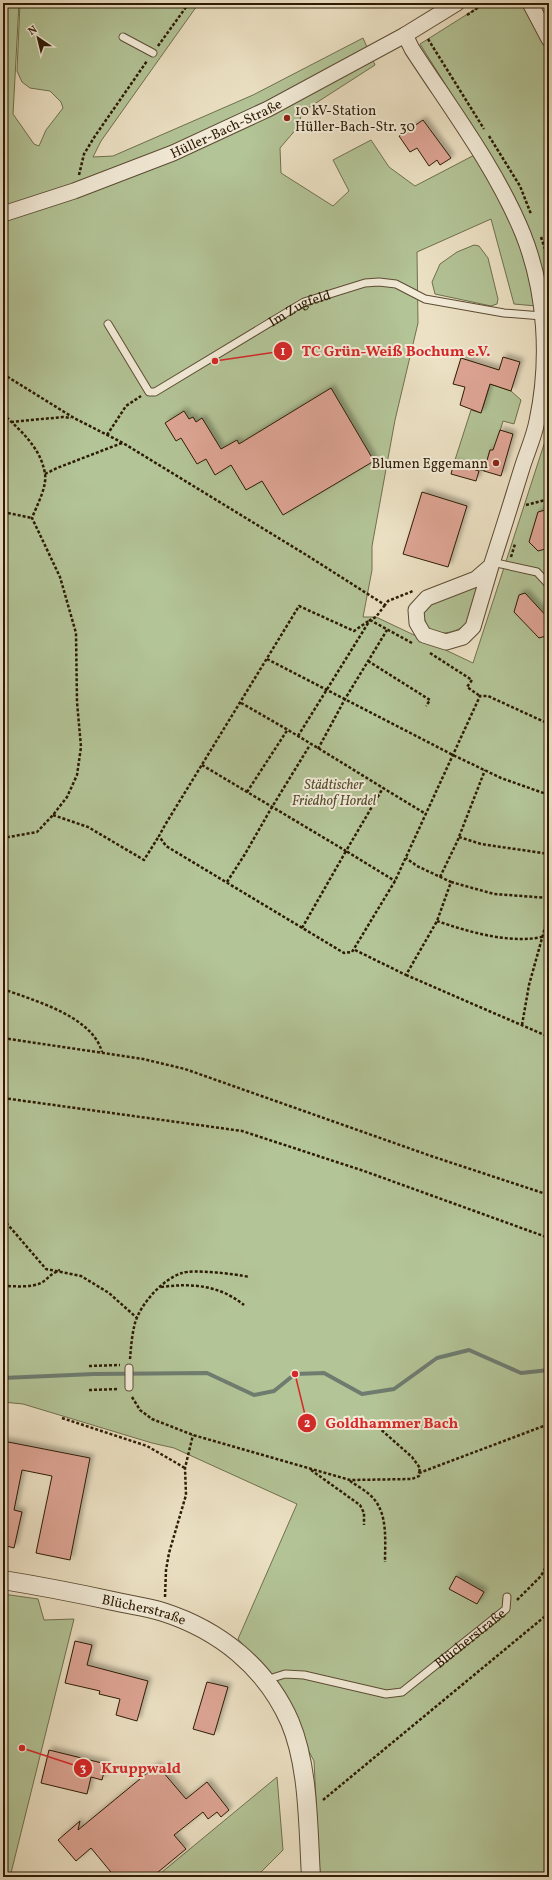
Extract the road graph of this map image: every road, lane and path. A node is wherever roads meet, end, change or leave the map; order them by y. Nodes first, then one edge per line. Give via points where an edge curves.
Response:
1 (189, 3) edge
2 (457, 3) edge
3 (530, 3) edge
4 (405, 35) junction
5 (123, 37) dead end
6 (549, 39) edge
7 (153, 53) junction
8 (74, 190) junction
9 (3, 214) edge
10 (542, 316) junction
11 (108, 324) dead end
12 (3, 374) edge
13 (149, 392) junction
14 (3, 414) edge
15 (74, 418) junction
16 (11, 422) junction
17 (107, 435) junction
18 (123, 443) junction
19 (45, 474) junction
20 (549, 499) edge
21 (526, 505) dead end
22 (3, 512) edge
23 (32, 518) junction
24 (492, 564) junction
25 (549, 585) edge
26 (417, 590) dead end
27 (385, 605) junction
28 (370, 620) junction
29 (387, 630) junction
30 (418, 647) dead end
31 (424, 650) dead end
32 (267, 658) junction
33 (368, 661) junction
34 (326, 689) junction
35 (480, 696) junction
36 (345, 699) junction
37 (241, 703) junction
38 (426, 706) dead end
39 (549, 724) edge
40 (288, 729) junction
41 (298, 736) junction
42 (310, 745) junction
43 (318, 749) junction
44 (453, 755) junction
45 (202, 765) junction
46 (485, 770) junction
47 (383, 788) junction
48 (247, 792) junction
49 (549, 795) edge
50 (272, 807) junction
51 (426, 814) junction
52 (53, 815) junction
53 (159, 836) junction
54 (458, 837) junction
55 (3, 838) edge
56 (346, 852) junction
57 (549, 854) edge
58 (406, 858) junction
59 (440, 877) junction
60 (395, 881) junction
61 (227, 882) junction
62 (451, 882) junction
63 (549, 898) edge
64 (549, 913) edge
65 (437, 921) junction
66 (302, 928) junction
67 (549, 935) edge
68 (541, 938) junction
69 (354, 950) junction
70 (406, 975) junction
71 (3, 989) edge
72 (522, 1025) junction
73 (549, 1037) edge
74 (3, 1038) edge
75 (102, 1052) junction
76 (3, 1098) edge
77 (549, 1196) edge
78 (3, 1219) edge
79 (549, 1238) edge
80 (60, 1270) junction
81 (249, 1277) dead end
82 (3, 1286) edge
83 (161, 1287) junction
84 (244, 1305) dead end
85 (137, 1318) junction
86 (88, 1366) dead end
87 (127, 1366) junction
88 (127, 1388) junction
89 (89, 1390) dead end
90 (62, 1418) dead end
91 (549, 1424) edge
92 (378, 1427) dead end
93 (193, 1435) junction
94 (185, 1468) junction
95 (309, 1469) junction
96 (419, 1473) junction
97 (350, 1480) junction
98 (364, 1525) dead end
99 (549, 1561) edge
100 (385, 1562) dead end
101 (3, 1580) edge
102 (507, 1597) dead end
103 (506, 1608) junction
104 (163, 1612) junction
105 (549, 1613) edge
106 (266, 1680) junction
107 (307, 1813) junction
108 (311, 1877) edge

1 - 7 path
2 - 4 street, Hüller-Bach-Straße
3 - 6 street
4 - 8 street, Hüller-Bach-Straße via 234,125 173,153
4 - 10 street via 510,205 533,266
5 - 7 lane
7 - 8 path via 84,154
8 - 9 street, Hüller-Bach-Straße
10 - 13 lane, Im Zugfeld via 504,313 425,299 396,284 365,284 304,302 155,392
10 - 24 street via 543,378 537,422
11 - 13 lane
12 - 15 path
13 - 17 path via 126,406
14 - 16 path
15 - 16 path via 63,416
15 - 17 path
16 - 19 path via 35,446
17 - 18 path
18 - 19 path
18 - 27 path
19 - 23 path via 43,490
20 - 21 path
22 - 23 path
23 - 52 path via 60,577 76,632 77,702 81,747 77,775 67,797
24 - 24 street via 476,579 427,598 416,610 417,624 424,635 446,642 462,637 473,628
24 - 25 lane via 537,572
26 - 27 path via 388,601
27 - 28 path
28 - 29 path
28 - 32 path via 354,632 299,606
28 - 34 path
29 - 30 path
29 - 33 path
31 - 35 path via 472,680 467,687
32 - 34 path
32 - 37 path
33 - 36 path
33 - 38 path via 430,700
34 - 36 path
34 - 41 path
35 - 39 path via 488,696
35 - 44 path
36 - 43 path
36 - 44 path
37 - 40 path
37 - 45 path
40 - 41 path
40 - 48 path
41 - 42 path
42 - 43 path
42 - 50 path
43 - 47 path
44 - 46 path
44 - 51 path
45 - 48 path
45 - 53 path
46 - 49 path
46 - 54 path
47 - 51 path
47 - 56 path
48 - 50 path
50 - 56 path
50 - 61 path
51 - 58 path
52 - 53 path via 88,827 144,860
52 - 55 path via 37,832
53 - 61 path via 171,850
54 - 57 path via 481,844
54 - 59 path
56 - 60 path
56 - 66 path
58 - 59 path
58 - 60 path
59 - 62 path
60 - 69 path
61 - 66 path
62 - 63 path via 494,894
62 - 65 path
64 - 68 path
65 - 68 path via 490,936
65 - 70 path
66 - 69 path via 344,953
67 - 68 path
68 - 72 path
69 - 70 path
70 - 72 path
71 - 75 path via 71,1017 91,1032 99,1042
72 - 73 path
74 - 75 path
75 - 77 path via 185,1069
76 - 79 path via 242,1131 364,1171
78 - 80 path via 46,1269
80 - 82 path via 35,1285
80 - 85 path via 81,1276 109,1293
81 - 83 path via 183,1272 169,1279
83 - 84 path via 201,1285 225,1292
83 - 85 path via 148,1300
85 - 87 path
86 - 87 path
87 - 88 lane
88 - 89 path
88 - 93 path via 140,1410 152,1419
90 - 94 path via 147,1446
91 - 96 path
92 - 96 path via 412,1457 420,1468
93 - 94 path
93 - 95 path
94 - 104 path via 186,1495 169,1553
95 - 97 path
95 - 98 path via 360,1505 364,1513
96 - 97 path via 419,1476 412,1479
97 - 100 path via 373,1498 381,1511 385,1530
99 - 103 path via 541,1576 520,1598
101 - 104 street, Blücherstraße
102 - 103 lane, Blücherstraße
103 - 106 lane, Blücherstraße via 402,1692 386,1694 304,1675 285,1674
104 - 106 street, Blücherstraße via 210,1632 248,1660
105 - 107 path
106 - 107 street, Blücherstraße via 290,1722 300,1758
107 - 108 street, Blücherstraße

